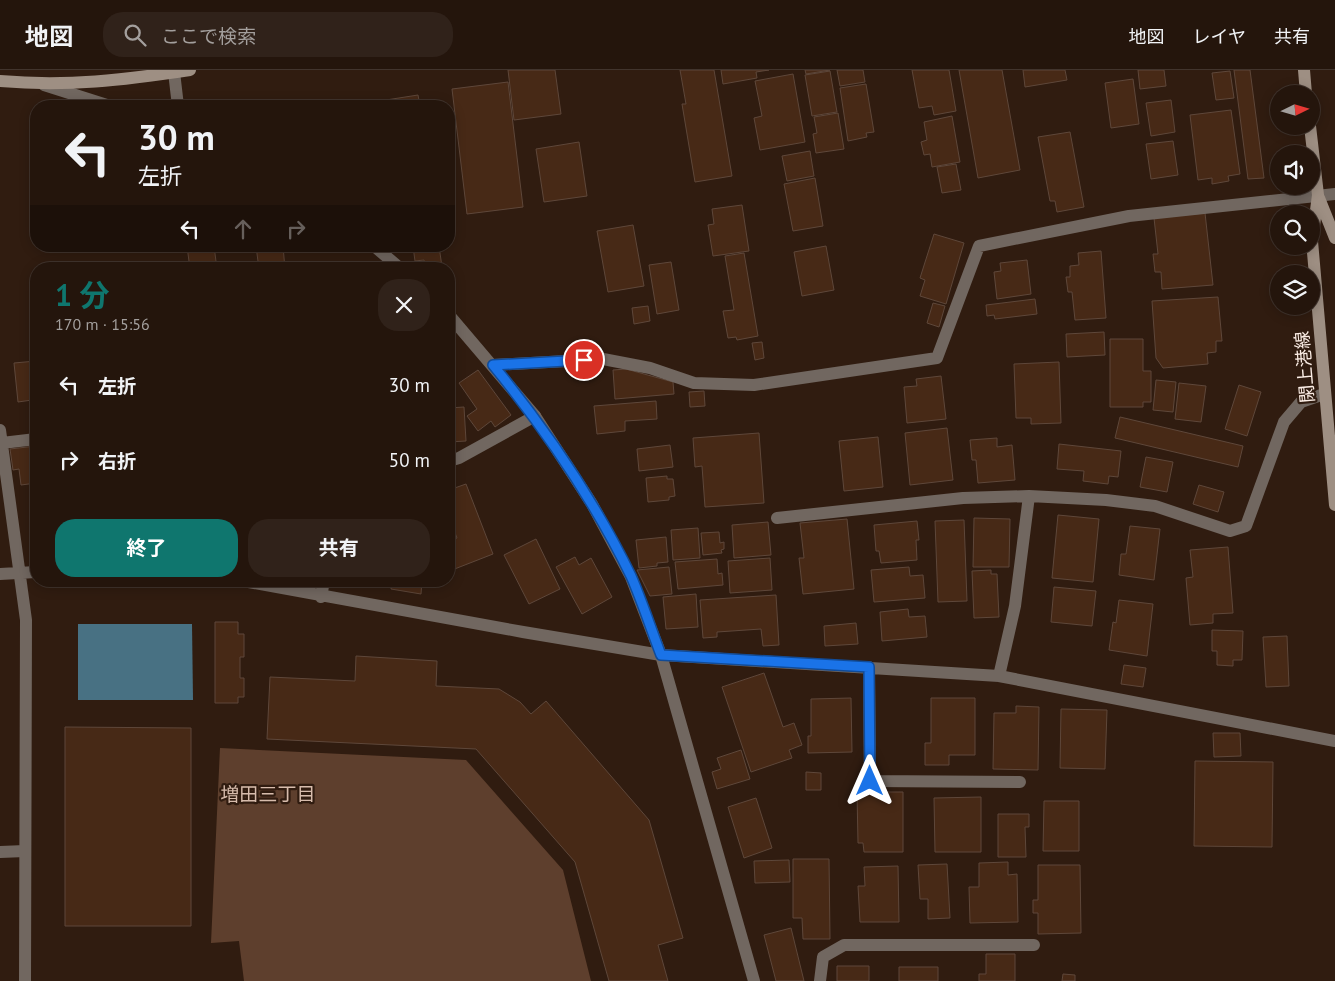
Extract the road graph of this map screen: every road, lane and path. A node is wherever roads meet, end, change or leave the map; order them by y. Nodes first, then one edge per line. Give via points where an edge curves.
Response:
1 (190, 70) edge
2 (1304, 70) edge
3 (174, 72) junction
4 (0, 81) edge
5 (44, 85) junction
6 (1305, 85) edge
7 (91, 100) edge
8 (177, 100) edge
9 (1335, 194) edge
10 (1318, 195) junction
11 (1320, 195) edge
12 (1335, 238) edge
13 (381, 252) edge
14 (393, 262) edge
15 (455, 322) edge
16 (493, 365) junction
17 (1324, 394) junction
18 (535, 416) junction
19 (0, 430) edge
20 (30, 439) edge
21 (2, 444) junction
22 (455, 459) edge
23 (1028, 496) junction
24 (1335, 505) edge
25 (777, 518) dead end
26 (30, 572) edge
27 (21, 573) junction
28 (0, 574) edge
29 (273, 587) edge
30 (323, 587) edge
31 (321, 597) junction
32 (661, 655) junction
33 (869, 667) junction
34 (998, 676) junction
35 (1335, 741) edge
36 (1020, 782) dead end
37 (25, 851) junction
38 (0, 852) edge
39 (1034, 945) dead end
40 (26, 981) edge
41 (754, 981) edge
42 (820, 981) edge

1 - 3 main road
2 - 6 main road
3 - 5 main road
3 - 8 street
4 - 5 main road
5 - 7 street
9 - 11 street
10 - 12 main road, 閖上港線
10 - 16 street via 1129,216 979,246 937,358 754,385 694,383 650,368 603,359
10 - 17 main road, 閖上港線 via 1312,242
13 - 14 street
15 - 16 street
16 - 18 street
17 - 23 street via 1301,402 1284,422 1246,526 1230,531 1155,506
17 - 24 main road, 閖上港線
18 - 22 street
18 - 32 street via 592,504 631,577
19 - 21 street
20 - 21 street
21 - 27 street
23 - 25 street via 963,498
23 - 34 street via 1015,606
26 - 27 street
27 - 28 street
27 - 37 street via 26,620
29 - 31 street
30 - 31 street
31 - 32 street
32 - 33 street
32 - 41 street
33 - 34 street
33 - 36 street via 870,781
34 - 35 street
37 - 38 street
37 - 40 street
39 - 42 street via 844,945 823,957

